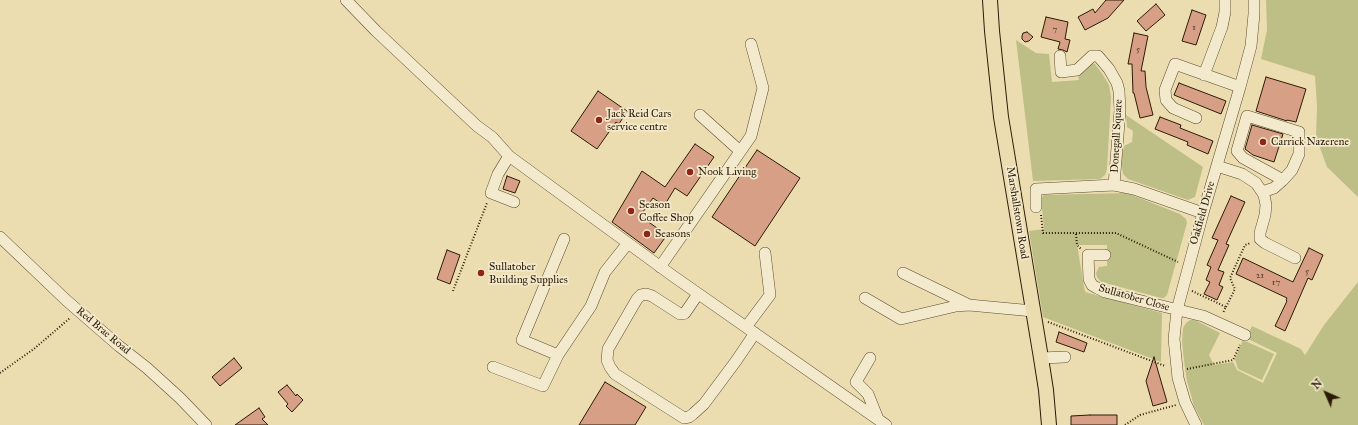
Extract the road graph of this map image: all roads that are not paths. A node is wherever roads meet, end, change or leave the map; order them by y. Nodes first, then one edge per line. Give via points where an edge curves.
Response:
1 (346, 0) edge
2 (990, 0) edge
3 (1225, 0) edge
4 (1254, 0) edge
5 (751, 44) dead end
6 (1060, 56) dead end
7 (1204, 75) junction
8 (1240, 87) junction
9 (700, 115) dead end
10 (1196, 118) dead end
11 (740, 151) junction
12 (509, 156) junction
13 (1217, 166) junction
14 (1284, 180) junction
15 (1114, 185) junction
16 (1262, 192) junction
17 (514, 202) dead end
18 (1036, 206) road end
19 (1203, 213) junction
20 (0, 237) edge
21 (564, 239) dead end
22 (628, 243) junction
23 (765, 253) dead end
24 (1105, 255) dead end
25 (1295, 258) dead end
26 (660, 267) junction
27 (903, 273) dead end
28 (698, 294) junction
29 (865, 298) dead end
30 (969, 305) junction
31 (1177, 310) junction
32 (1034, 314) junction
33 (750, 330) junction
34 (1245, 335) road end
35 (558, 355) junction
36 (1065, 357) dead end
37 (870, 358) dead end
38 (1041, 358) junction
39 (493, 367) dead end
40 (882, 422) edge
41 (206, 425) edge
42 (1049, 425) edge
43 (1196, 425) edge

1 - 12 street
2 - 32 main road, Marshallstown Road via 1001,117
3 - 7 street via 1222,27
4 - 8 street, Oakfield Drive via 1251,46
5 - 11 street via 763,88 751,136
6 - 15 street, Donegall Square via 1061,72 1077,70 1092,56 1098,56 1117,83 1120,110
7 - 8 street
7 - 10 street via 1175,64 1165,92 1168,104
8 - 13 street, Oakfield Drive
9 - 11 street
11 - 26 street
12 - 17 street via 498,174 491,193
12 - 22 street
13 - 16 street via 1245,175 1256,183
13 - 19 street, Oakfield Drive
14 - 14 street via 1299,154 1299,132 1247,116 1236,151 1243,158
14 - 16 street via 1274,188
15 - 18 street, Donegall Square via 1036,188
15 - 19 street, Donegall Square via 1134,189
16 - 25 street via 1266,208 1260,239
19 - 31 street, Oakfield Drive
20 - 41 street, Red Brae Road via 79,311 180,398
21 - 35 street via 522,340
22 - 26 street
22 - 35 street via 605,272 591,306
23 - 33 street via 770,295
24 - 31 street, Sullatober Close via 1088,255 1089,279 1097,288
26 - 28 street
27 - 30 street
28 - 33 street
28 - 33 street via 683,314 652,296 642,295 608,349 607,360 615,374 684,418 689,417 704,404 736,361
29 - 30 street via 901,319
30 - 32 street
31 - 34 street, Sullatober Close via 1203,316
31 - 43 street, Oakfield Drive via 1174,339 1177,371 1185,402
32 - 38 main road, Marshallstown Road
33 - 40 street
35 - 39 street via 543,386
36 - 38 street
37 - 40 street via 856,382 868,394
38 - 42 main road, Marshallstown Road

